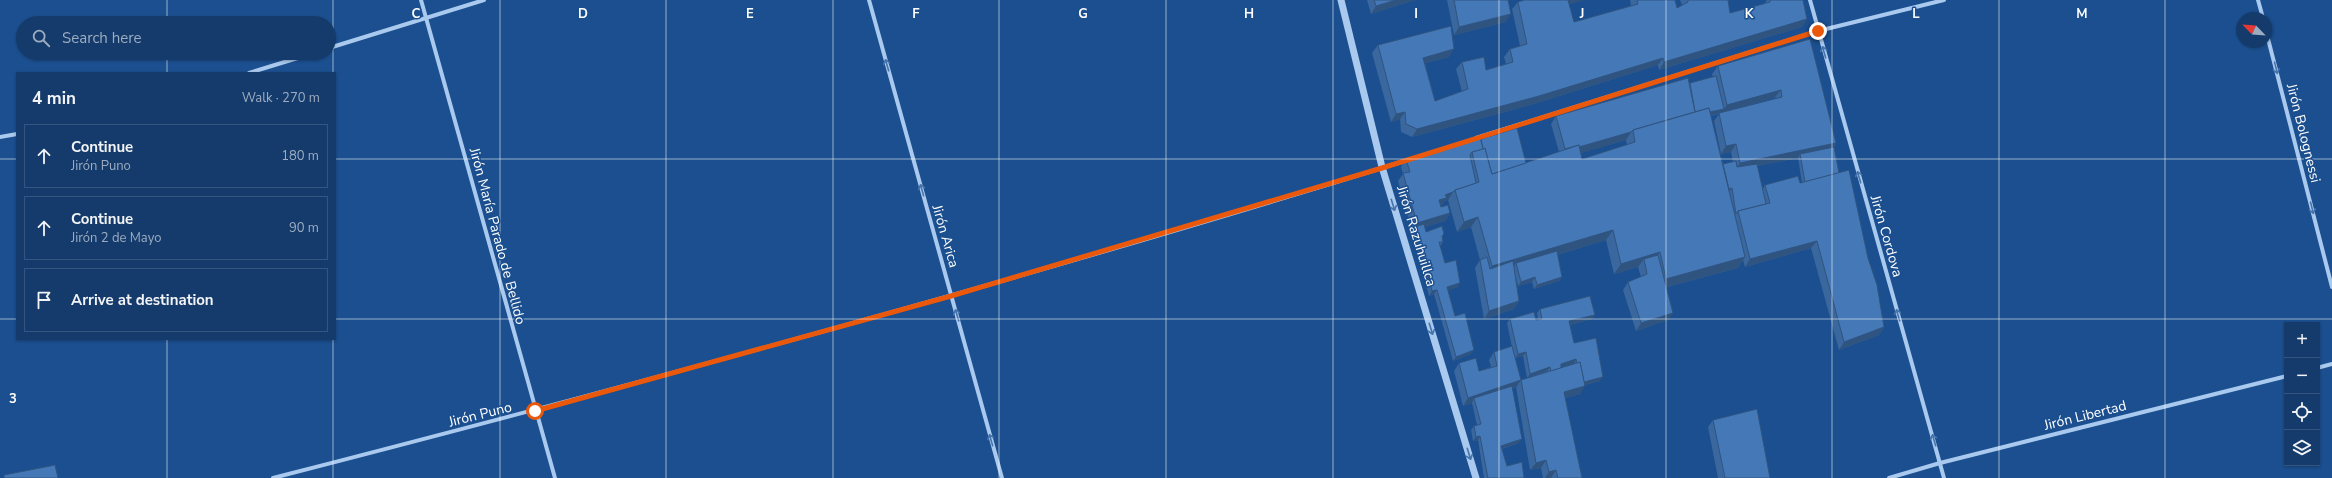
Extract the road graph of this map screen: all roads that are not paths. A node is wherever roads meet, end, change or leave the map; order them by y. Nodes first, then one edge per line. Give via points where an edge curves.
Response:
1 (421, 0) edge
2 (484, 0) edge
3 (869, 0) edge
4 (1341, 0) edge
5 (1810, 0) edge
6 (1944, 0) edge
7 (2258, 0) edge
8 (2261, 12) edge
9 (427, 18) junction
10 (1818, 31) junction
11 (336, 46) edge
12 (2271, 48) edge
13 (291, 60) edge
14 (252, 72) edge
15 (16, 134) edge
16 (0, 137) edge
17 (1472, 139) edge
18 (1420, 156) edge
19 (1382, 168) junction
20 (2332, 288) edge
21 (951, 296) junction
22 (2332, 364) edge
23 (2320, 367) edge
24 (2284, 377) edge
25 (535, 411) junction
26 (1940, 463) junction
27 (273, 478) edge
28 (556, 478) edge
29 (1002, 478) edge
30 (1476, 478) edge
31 (1889, 478) edge
32 (1944, 478) edge

1 - 9 street, Jirón María Parado de Bellido
2 - 9 street
21 -> 3 street, Jirón Arica
4 - 19 street, Jirón Razuhuillca
5 - 10 street, Jirón Cordova
6 - 10 street
7 - 8 street
9 - 11 street
9 - 25 street, Jirón María Parado de Bellido
10 - 17 street
26 -> 10 street, Jirón Cordova
12 -> 20 street, Jirón Bolognessi
13 - 14 street
15 - 16 street
18 - 19 street, Jirón Puno
19 - 21 street, Jirón Puno
19 -> 30 street, Jirón Razuhuillca
21 - 25 street, Jirón Puno
29 -> 21 street, Jirón Arica
22 - 23 street
24 - 26 street, Jirón Libertad
25 - 27 street, Jirón Puno
25 - 28 street, Jirón María Parado de Bellido
26 - 31 street, Jirón Libertad
26 - 32 street, Jirón Cordova

